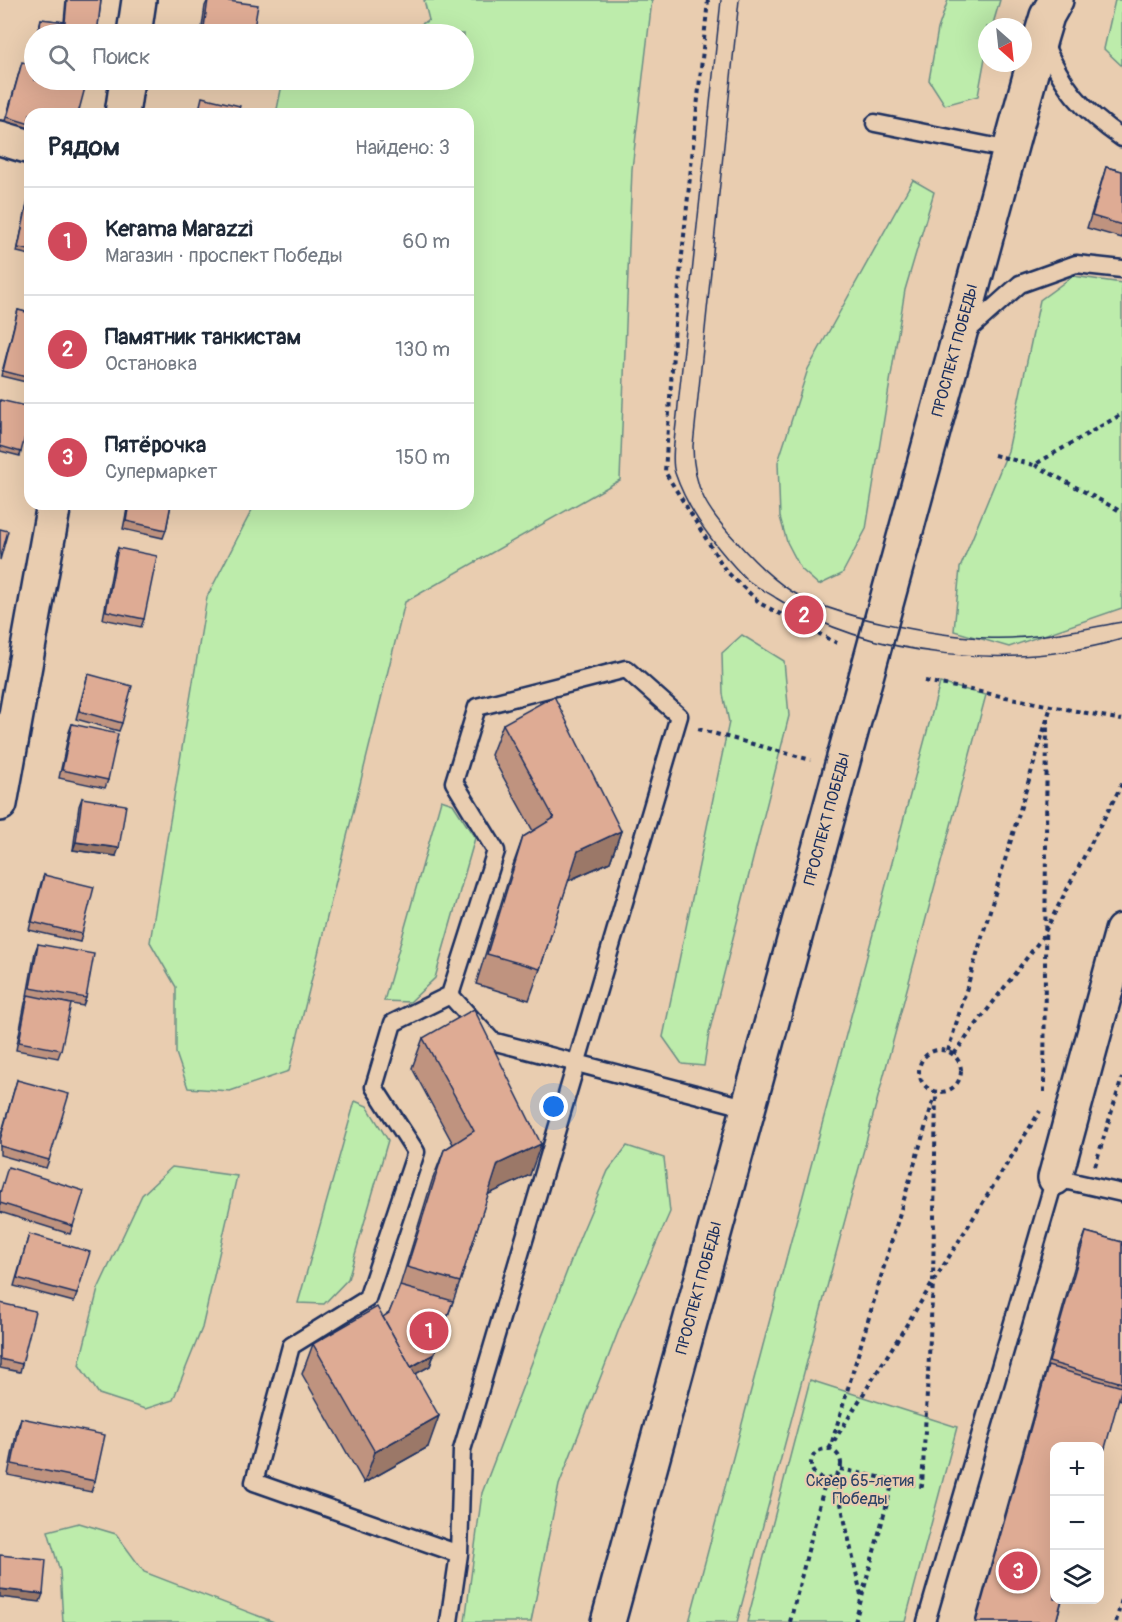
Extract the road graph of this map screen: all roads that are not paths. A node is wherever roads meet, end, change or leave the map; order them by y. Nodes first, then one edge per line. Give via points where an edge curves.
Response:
1 (139, 0) edge
2 (1048, 13) edge
3 (135, 24) edge
4 (126, 90) edge
5 (123, 108) edge
6 (875, 123) dead end
7 (0, 138) edge
8 (1122, 138) edge
9 (24, 145) edge
10 (1010, 150) junction
11 (1122, 269) edge
12 (959, 338) junction
13 (53, 510) edge
14 (0, 804) edge
15 (1122, 932) edge
16 (450, 995) junction
17 (576, 1063) junction
18 (749, 1108) junction
19 (1055, 1178) junction
20 (1122, 1193) edge
21 (459, 1554) junction
22 (449, 1622) edge
23 (608, 1622) edge
24 (926, 1622) edge

1 - 3 main road
2 - 8 lane via 1055,68 1072,97
2 - 10 main road, ПРОСПЕКТ ПОБЕДЫ
4 - 5 main road
6 - 10 lane
7 - 9 main road
10 - 12 main road, ПРОСПЕКТ ПОБЕДЫ
11 - 12 lane via 1076,264 1020,284
12 - 18 main road, ПРОСПЕКТ ПОБЕДЫ
13 - 14 main road
15 - 19 main road
16 - 17 lane via 492,1041
16 - 17 lane via 496,851 454,782 477,707 626,669 679,716
16 - 21 lane via 393,1023 374,1087 416,1152 367,1299 291,1346 254,1482
17 - 18 lane
17 - 21 lane via 462,1450
18 - 23 main road, ПРОСПЕКТ ПОБЕДЫ
19 - 20 lane
19 - 24 lane
21 - 22 lane

